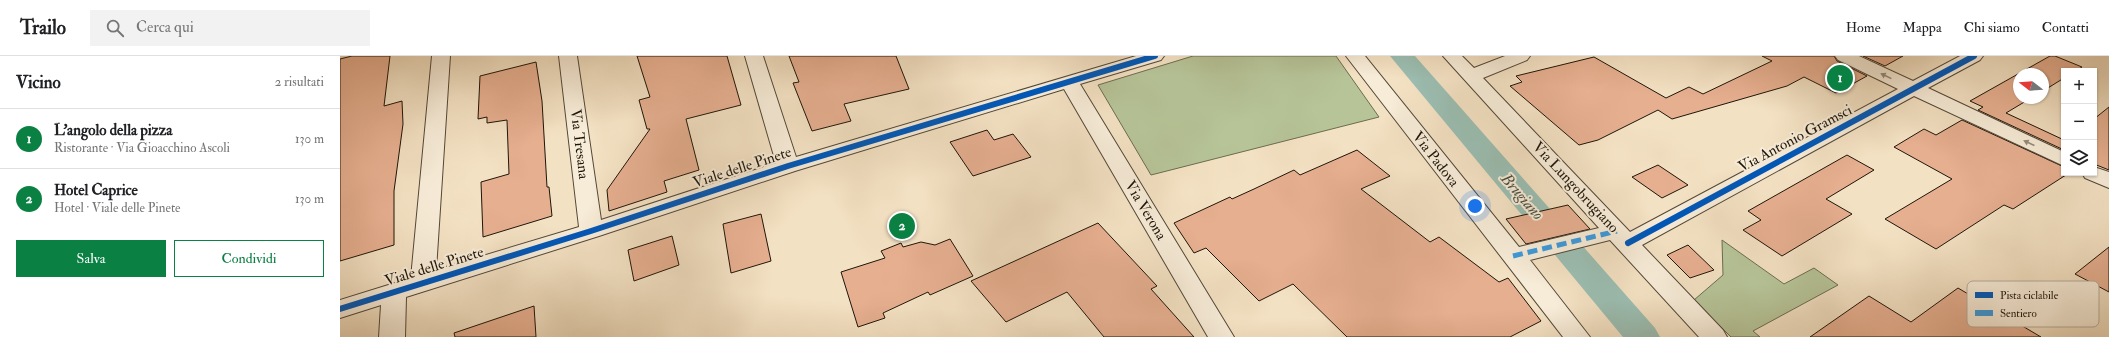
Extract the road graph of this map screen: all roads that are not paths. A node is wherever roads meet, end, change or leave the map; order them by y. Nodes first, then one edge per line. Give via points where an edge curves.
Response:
1 (441, 56) edge
2 (568, 56) edge
3 (754, 56) edge
4 (1155, 56) edge
5 (1355, 56) edge
6 (1452, 56) edge
7 (1521, 56) edge
8 (1844, 56) edge
9 (1974, 56) edge
10 (1471, 76) junction
11 (1070, 83) junction
12 (1912, 89) junction
13 (2061, 159) edge
14 (788, 166) junction
15 (2097, 175) edge
16 (2109, 181) edge
17 (591, 231) junction
18 (1616, 236) junction
19 (1520, 254) junction
20 (423, 284) junction
21 (394, 292) junction
22 (340, 309) edge
23 (392, 337) edge
24 (1221, 337) edge
25 (1577, 337) edge
26 (1714, 337) edge

1 - 20 street
2 - 17 street, Via Tresana
3 - 14 street
4 - 11 street, Viale delle Pinete
5 - 19 street, Via Padova
6 - 10 street, Via Lungobrugiano
7 - 10 street
12 -> 8 street
9 - 12 street, Via Antonio Gramsci
10 - 18 street, Via Lungobrugiano
11 - 14 street, Viale delle Pinete
11 - 24 street, Via Verona
13 -> 12 street
12 - 18 street, Via Antonio Gramsci
14 - 17 street, Viale delle Pinete
15 - 16 street
17 - 20 street, Viale delle Pinete
18 - 19 street, Via Antonio Gramsci
18 - 26 street, Via Lungobrugiano
19 - 25 street, Via Padova
20 - 21 street, Viale delle Pinete
21 - 22 street, Viale delle Pinete
21 - 23 street

